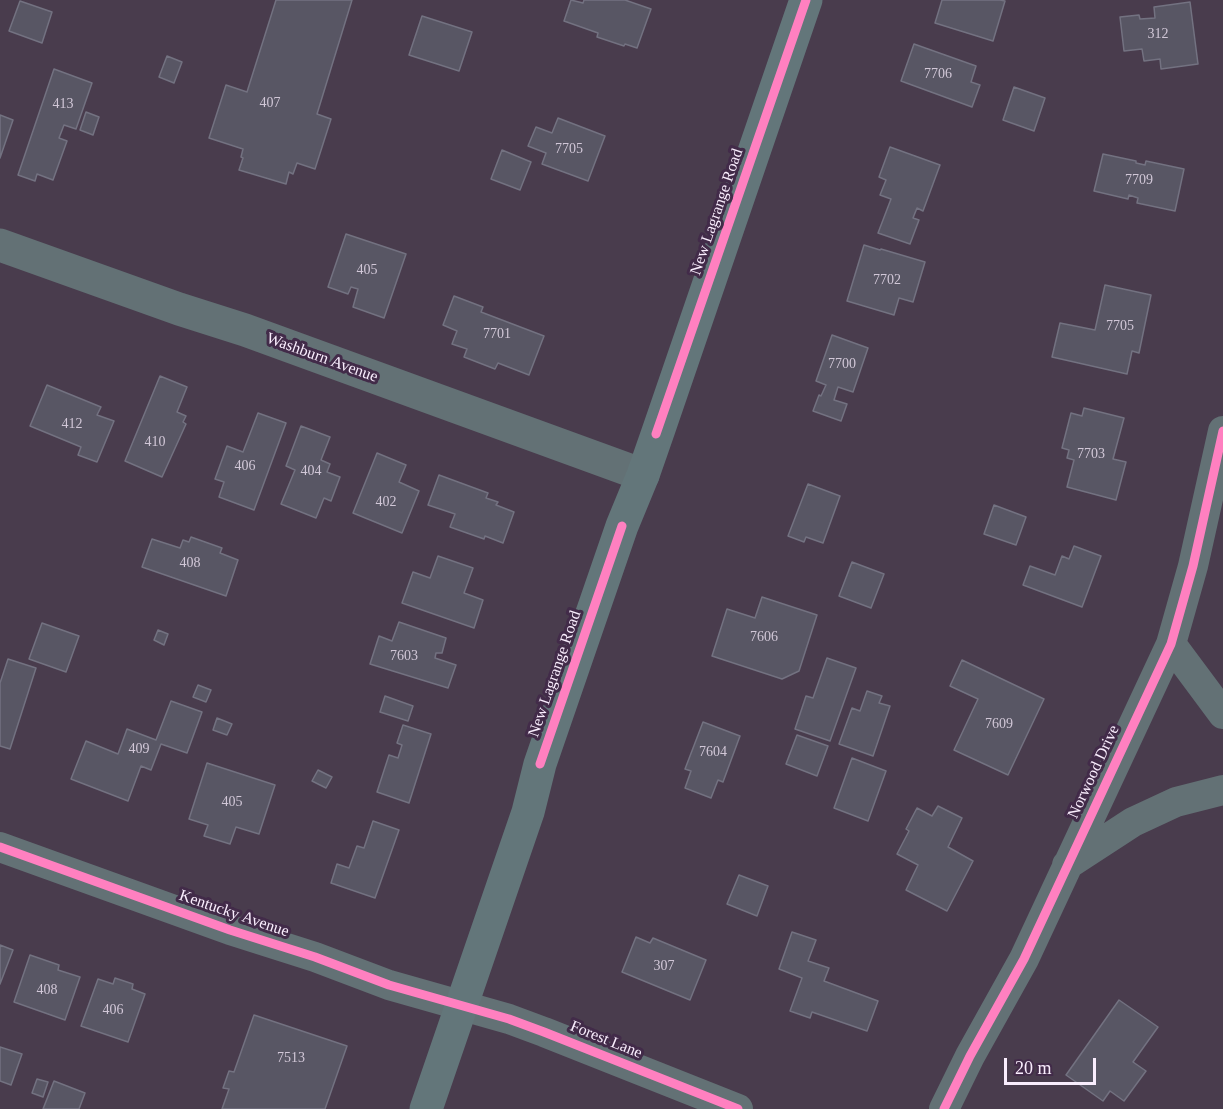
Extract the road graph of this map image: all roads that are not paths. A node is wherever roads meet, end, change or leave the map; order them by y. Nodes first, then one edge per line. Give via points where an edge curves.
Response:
1 (806, 0) edge
2 (0, 244) edge
3 (1223, 431) edge
4 (643, 475) junction
5 (1171, 644) junction
6 (1223, 714) edge
7 (1223, 790) edge
8 (0, 847) edge
9 (1067, 865) junction
10 (460, 1006) junction
11 (426, 1109) edge
12 (738, 1109) edge
13 (945, 1109) edge

1 - 4 main road, New Lagrange Road
2 - 4 street, Washburn Avenue
3 - 5 street, Norwood Drive
4 - 10 main road, New Lagrange Road via 614,549
5 - 6 street
5 - 9 street, Norwood Drive
7 - 9 street via 1176,802 1133,822
8 - 10 street, Kentucky Avenue via 389,985
9 - 13 street, Norwood Drive via 1024,958
10 - 11 main road, New Lagrange Road
10 - 12 street, Forest Lane via 509,1019

